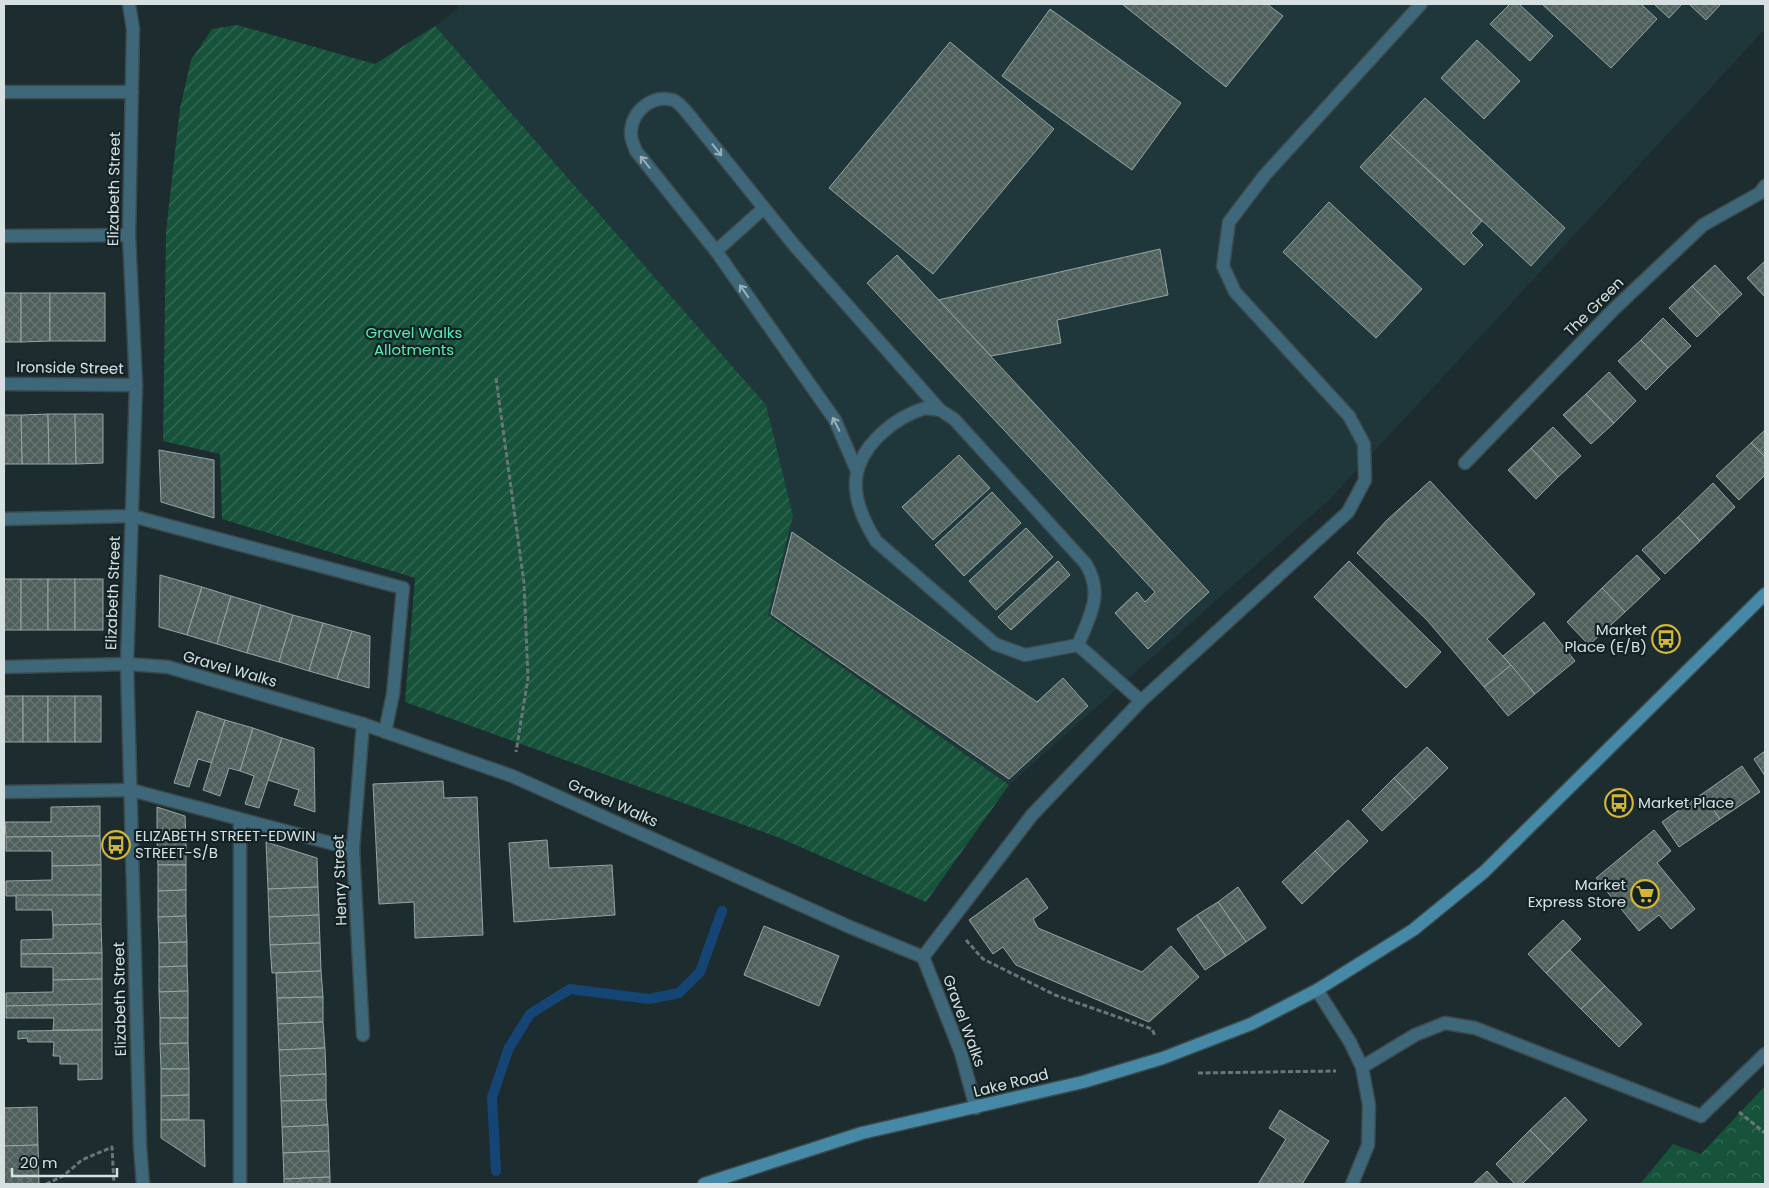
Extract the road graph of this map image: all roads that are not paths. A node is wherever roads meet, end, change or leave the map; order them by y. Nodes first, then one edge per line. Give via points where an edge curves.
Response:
1 (130, 4) edge
2 (1421, 4) edge
3 (4, 92) edge
4 (132, 92) junction
5 (1763, 193) edge
6 (764, 208) junction
7 (129, 235) junction
8 (4, 236) edge
9 (716, 251) junction
10 (4, 384) edge
11 (136, 385) junction
12 (940, 410) junction
13 (1465, 463) dead end
14 (856, 469) junction
15 (132, 516) junction
16 (4, 519) edge
17 (1765, 594) edge
18 (1078, 645) junction
19 (127, 664) junction
20 (4, 667) edge
21 (1141, 701) junction
22 (363, 724) junction
23 (385, 732) junction
24 (131, 790) junction
25 (4, 792) edge
26 (240, 820) junction
27 (353, 849) junction
28 (923, 957) junction
29 (1317, 990) junction
30 (363, 1035) dead end
31 (1765, 1054) edge
32 (1362, 1067) junction
33 (976, 1108) junction
34 (240, 1183) dead end
35 (143, 1184) edge
36 (704, 1184) edge
37 (1352, 1184) edge

1 - 4 street, Elizabeth Street
2 - 21 street via 1252,191 1229,222 1223,266 1235,292 1349,416 1364,444 1365,480 1348,512
3 - 4 street
4 - 7 street, Elizabeth Street
5 - 13 street, The Green via 1703,225 1613,310
6 - 9 street
9 -> 6 street via 636,151 630,134 633,118 643,106 658,99 674,100
6 - 12 street
7 - 8 street
7 - 11 street, Elizabeth Street
14 -> 9 street via 835,420
10 - 11 street, Ironside Street
11 - 15 street, Elizabeth Street
12 - 14 street via 925,408 910,412 870,444
12 - 18 street via 954,419 1086,564 1095,580 1095,599
14 - 18 street via 862,519 876,541 996,644 1025,655
15 - 16 street
15 - 19 street, Elizabeth Street
15 - 23 street via 403,588 393,694
17 - 29 main road via 1484,872 1413,930
18 - 21 street
19 - 20 street, Gravel Walks
19 - 22 street, Gravel Walks via 168,668
19 - 24 street, Elizabeth Street
21 - 28 street via 1032,815
22 - 23 street, Gravel Walks
22 - 27 street, Henry Street
23 - 28 street, Gravel Walks via 512,776
24 - 25 street
24 - 26 street
24 - 35 street, Elizabeth Street
26 - 27 street
26 - 34 street
27 - 30 street, Henry Street
28 - 33 street, Gravel Walks via 961,1053
29 - 32 street
29 - 33 main road, Lake Road via 1251,1024 1164,1058
31 - 32 street via 1701,1116 1475,1028 1444,1023 1415,1035
32 - 37 street via 1369,1105 1368,1145
33 - 36 main road, Lake Road via 862,1133

